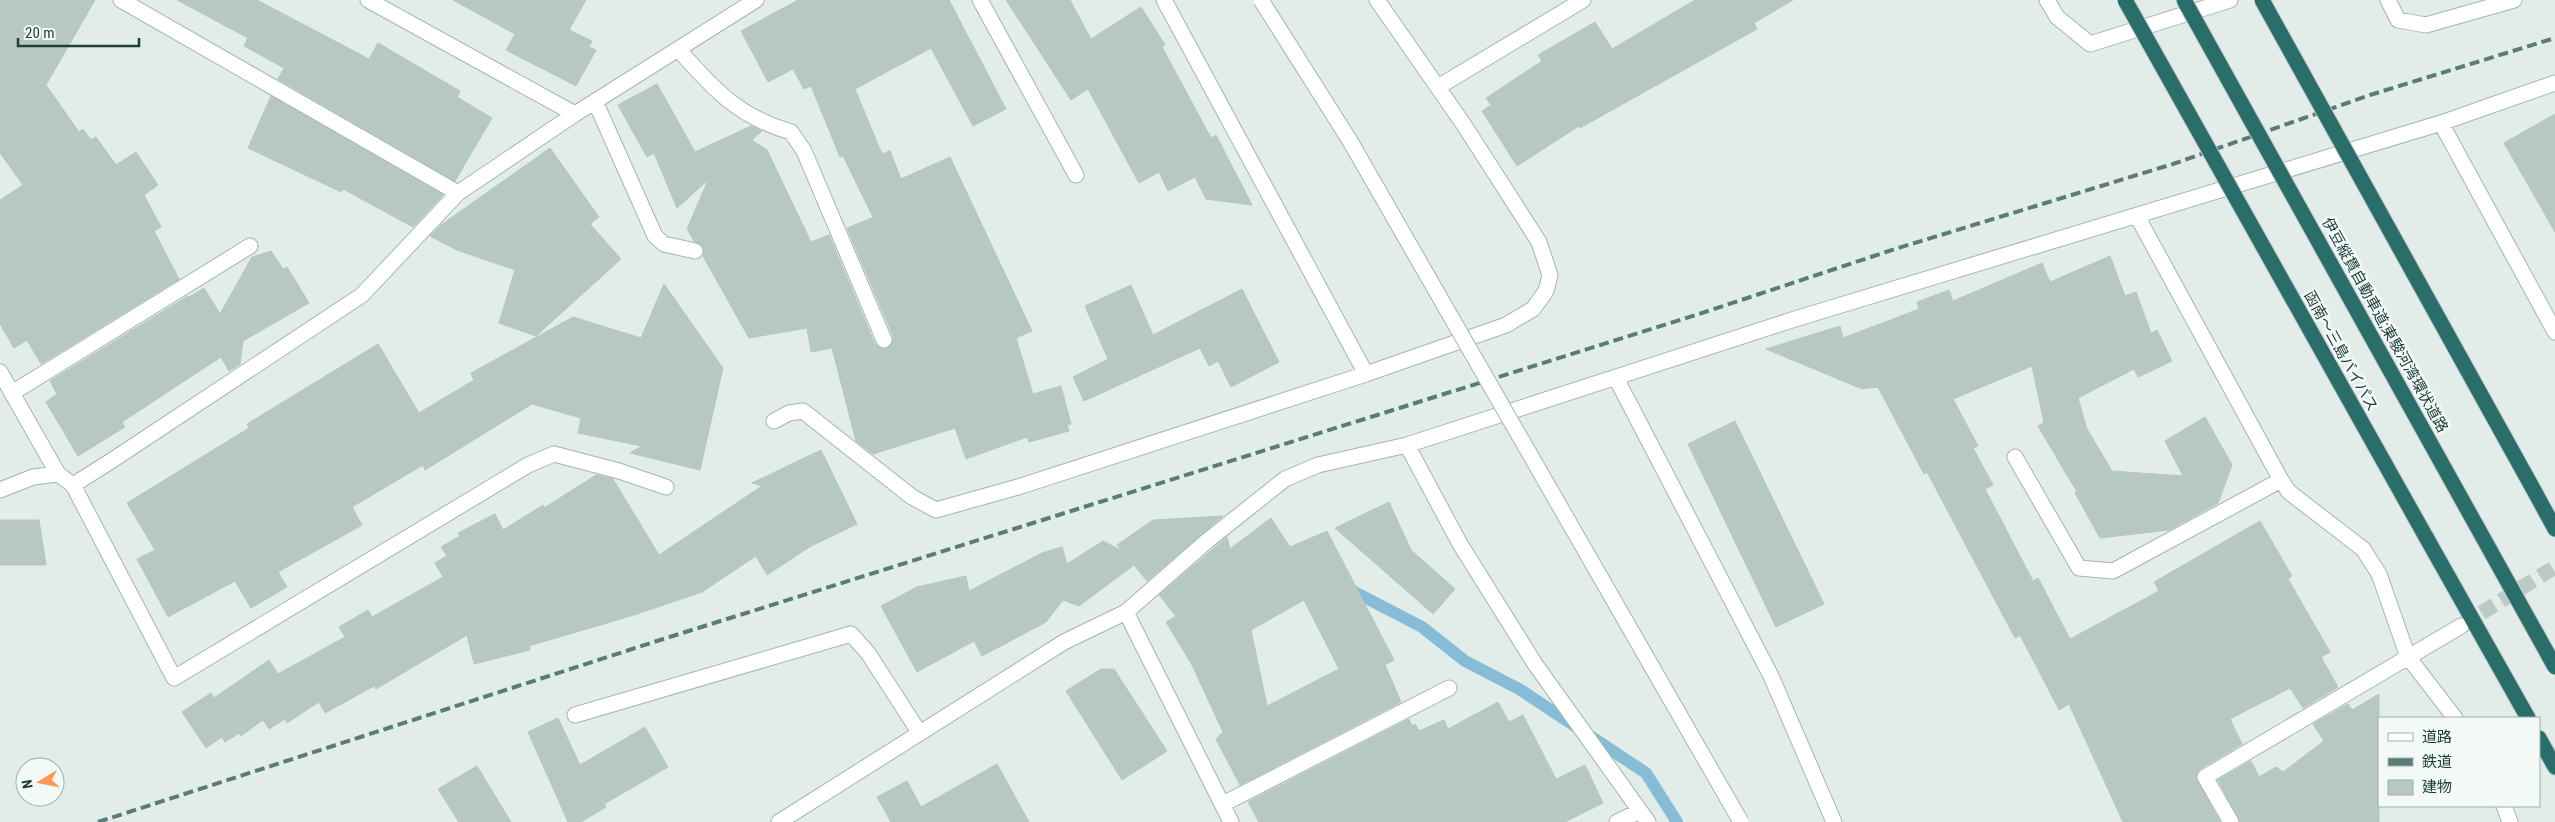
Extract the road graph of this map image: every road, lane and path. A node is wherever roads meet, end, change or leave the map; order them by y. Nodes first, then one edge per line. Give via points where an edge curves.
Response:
1 (121, 0) edge
2 (368, 0) edge
3 (980, 0) edge
4 (1164, 0) edge
5 (1261, 0) edge
6 (1377, 0) edge
7 (1583, 0) edge
8 (2047, 0) edge
9 (2125, 0) edge
10 (2184, 0) edge
11 (2230, 0) edge
12 (2262, 0) edge
13 (2388, 0) edge
14 (2514, 0) edge
15 (747, 3) edge
16 (679, 50) junction
17 (2555, 83) edge
18 (1438, 87) junction
19 (596, 101) junction
20 (575, 114) junction
21 (2441, 123) junction
22 (1076, 175) dead end
23 (458, 193) junction
24 (2137, 216) junction
25 (250, 246) dead end
26 (695, 251) dead end
27 (2555, 332) edge
28 (884, 340) dead end
29 (0, 372) edge
30 (1366, 374) junction
31 (1616, 378) junction
32 (12, 392) junction
33 (774, 420) dead end
34 (1407, 446) junction
35 (2015, 457) dead end
36 (58, 474) junction
37 (2281, 480) junction
38 (73, 485) junction
39 (666, 487) dead end
40 (0, 490) edge
41 (2555, 529) edge
42 (1126, 612) junction
43 (2461, 626) tunnel mouth
44 (2408, 657) junction
45 (2555, 667) edge
46 (1449, 688) dead end
47 (575, 715) dead end
48 (2454, 717) edge
49 (2527, 717) edge
50 (919, 732) junction
51 (2540, 740) edge
52 (2555, 767) edge
53 (1222, 804) junction
54 (2504, 807) edge
55 (1644, 816) edge
56 (779, 822) edge
57 (1231, 822) edge
58 (1617, 822) edge
59 (1741, 822) edge
60 (1834, 822) edge
61 (2231, 822) edge
62 (2510, 822) edge

1 - 23 street
2 - 20 street
3 - 22 street
4 - 30 street
5 - 59 street, bridge via 1350,141
6 - 18 street
7 - 18 street
8 - 11 street via 2057,17 2090,44
9 - 49 highway, 函南～三島バイパス, bridge
10 - 45 highway, 伊豆縦貫自動車道;東駿河湾環状道路, bridge
12 - 41 highway, bridge
13 - 14 street via 2398,20 2426,25
15 - 16 street
16 - 19 street
16 - 28 street via 713,89 768,125 791,132 804,151
17 - 21 street
18 - 30 street via 1539,242 1550,275 1546,291 1533,309 1506,325
19 - 20 street
19 - 26 street via 655,236 664,244
20 - 23 street
21 - 24 street
21 - 27 street
23 - 38 street via 362,295
24 - 31 street via 1795,319
24 - 37 street
25 - 32 street
29 - 32 street
30 - 33 street via 1018,487 936,510 912,497 802,411
31 - 34 street
31 - 60 street via 1771,676
32 - 36 street
34 - 42 street via 1318,464 1285,479
34 - 55 street via 1460,544 1536,664
35 - 37 street via 2079,568 2113,571
36 - 38 street
36 - 40 street via 33,477
37 - 44 street via 2289,492 2364,549 2379,574
38 - 39 street via 174,678 528,465 554,454
42 - 50 street via 1064,642
42 - 53 street
43 - 44 street
44 - 48 street
44 - 61 street via 2205,777
46 - 53 street
47 - 50 street via 852,634
50 - 56 street
51 - 52 highway
53 - 57 street
54 - 62 street
55 - 58 street

